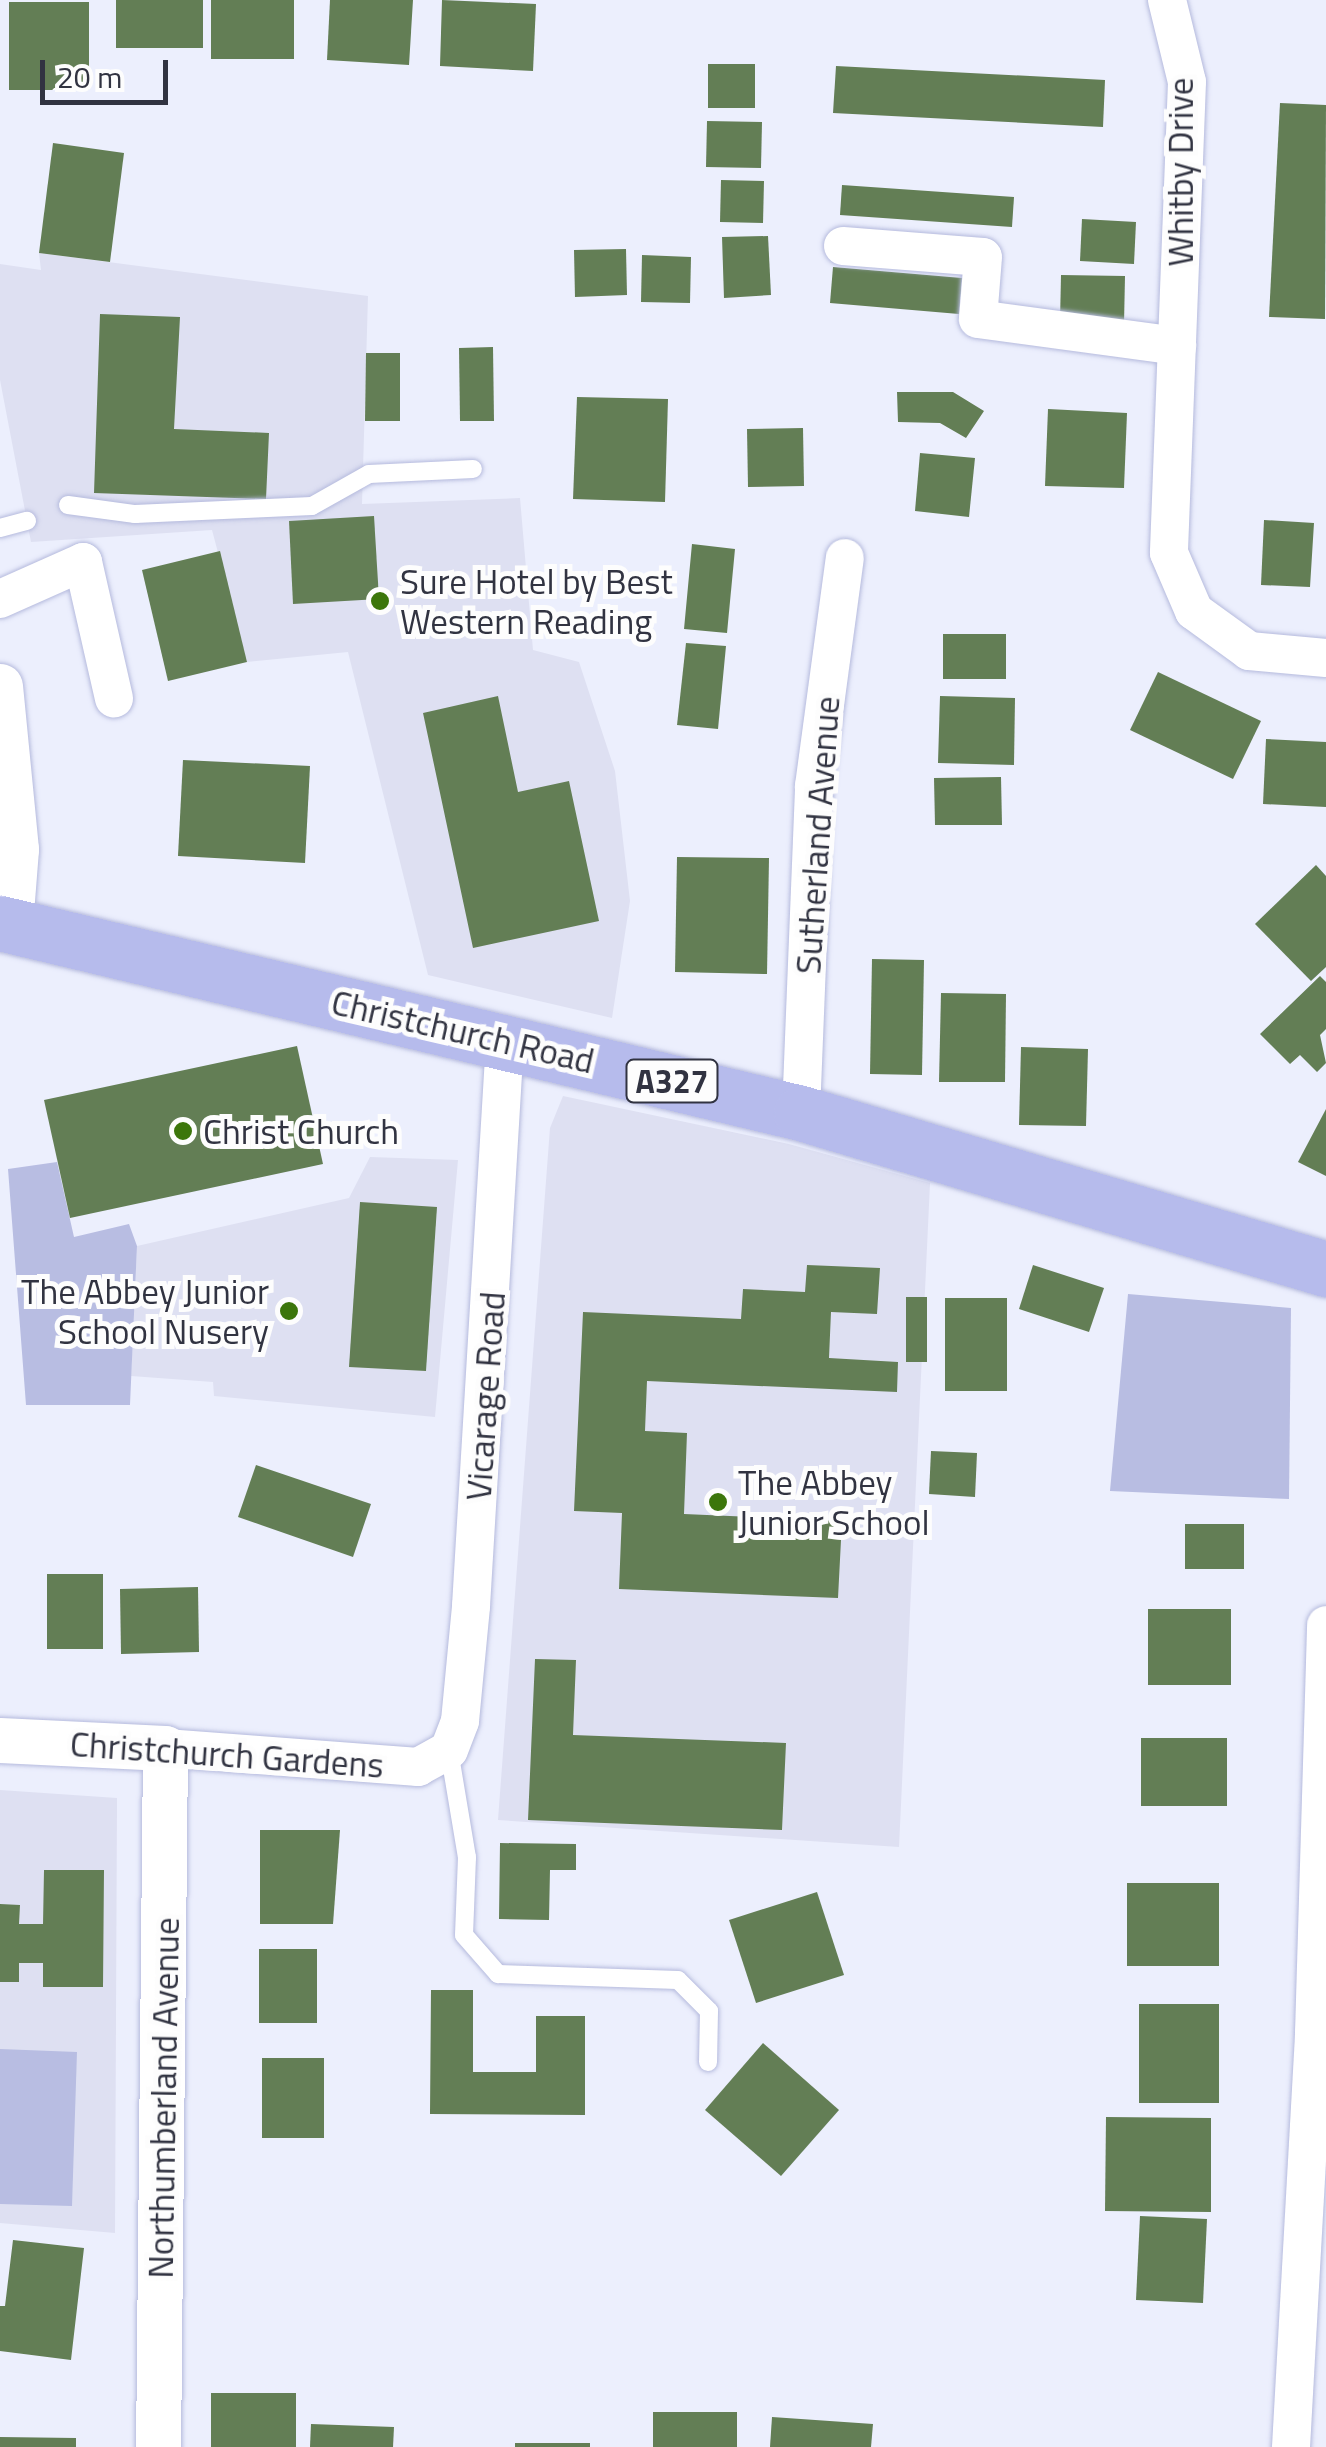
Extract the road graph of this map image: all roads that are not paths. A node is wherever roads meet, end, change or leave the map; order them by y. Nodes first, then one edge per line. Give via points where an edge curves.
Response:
1 (1167, 0) edge
2 (843, 246) dead end
3 (1177, 346) junction
4 (473, 469) dead end
5 (68, 505) dead end
6 (28, 521) dead end
7 (0, 528) edge
8 (845, 558) dead end
9 (0, 598) edge
10 (1326, 658) edge
11 (0, 686) edge
12 (114, 699) dead end
13 (5, 924) edge
14 (504, 1040) junction
15 (800, 1113) junction
16 (1326, 1269) edge
17 (1326, 1625) edge
18 (1323, 1738) edge
19 (0, 1740) edge
20 (165, 1748) junction
21 (449, 1750) junction
22 (1320, 2034) edge
23 (708, 2062) dead end
24 (158, 2447) edge
25 (1291, 2447) edge

1 - 3 street, Whitby Drive via 1187,82
2 - 3 street via 983,256 978,319
3 - 10 street, Whitby Drive via 1169,553 1194,612 1248,651
4 - 5 lane via 369,474 312,506 135,514
6 - 7 lane
8 - 15 street, Sutherland Avenue via 814,786
9 - 12 street via 83,562
11 - 13 street via 16,849
13 - 14 main road, Christchurch Road / A327
14 - 15 main road, Christchurch Road / A327
14 - 21 street, Vicarage Road via 470,1606 460,1722
15 - 16 main road, Christchurch Road / A327
17 - 18 street
18 - 22 street
19 - 20 street, Christchurch Gardens
20 - 21 street, Christchurch Gardens via 418,1768
20 - 24 street, Northumberland Avenue
21 - 23 lane via 466,1857 464,1935 498,1974 678,1980 709,2011
22 - 25 street

